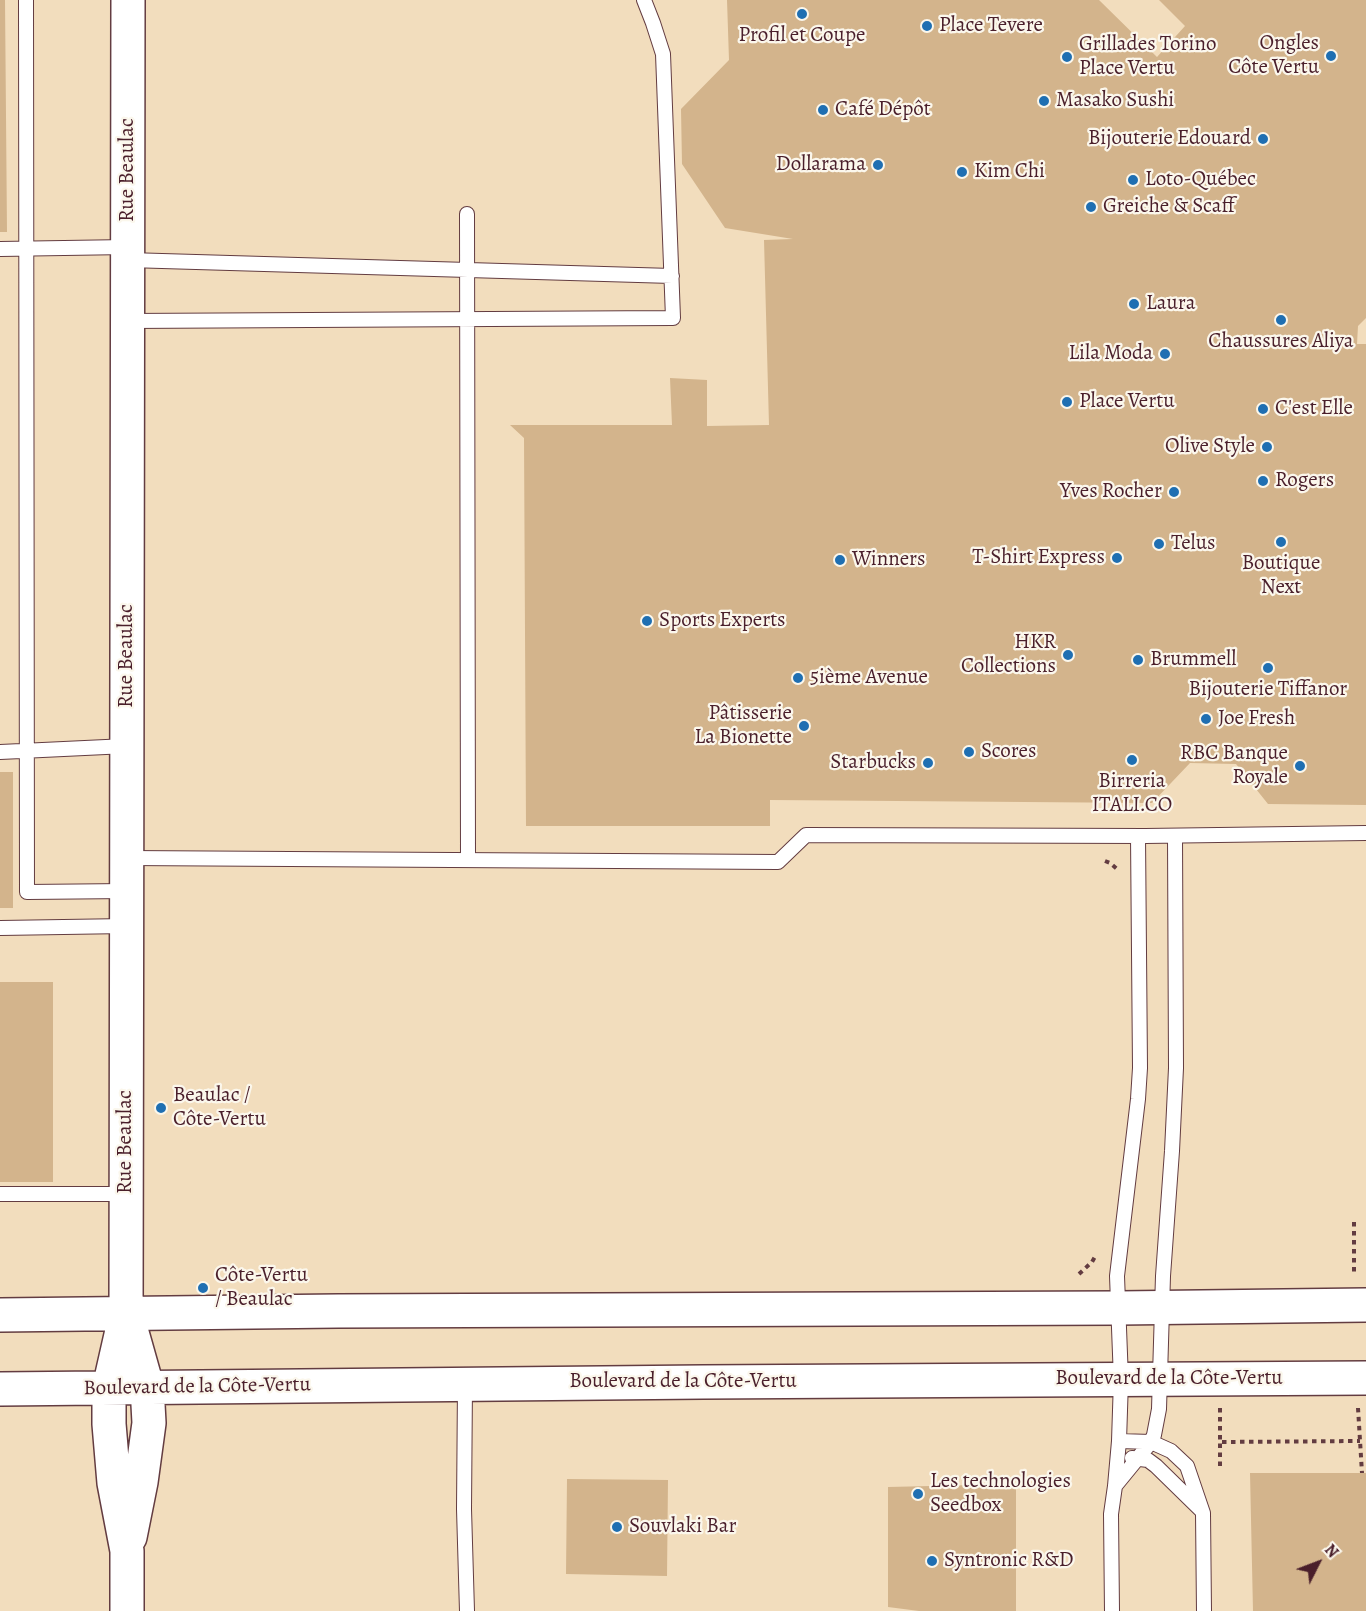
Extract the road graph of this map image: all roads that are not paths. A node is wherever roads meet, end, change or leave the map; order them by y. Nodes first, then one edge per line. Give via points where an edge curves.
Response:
1 (26, 0) edge
2 (128, 0) edge
3 (644, 0) edge
4 (467, 214) dead end
5 (0, 249) edge
6 (26, 249) junction
7 (128, 253) junction
8 (468, 270) junction
9 (672, 276) junction
10 (467, 320) junction
11 (128, 321) junction
12 (127, 746) junction
13 (0, 752) edge
14 (27, 752) junction
15 (1366, 833) edge
16 (1138, 836) junction
17 (1176, 836) junction
18 (127, 858) junction
19 (468, 860) junction
20 (127, 891) junction
21 (127, 926) junction
22 (0, 928) edge
23 (0, 1194) edge
24 (126, 1194) junction
25 (1360, 1291) edge
26 (1163, 1306) junction
27 (1119, 1308) junction
28 (126, 1313) junction
29 (0, 1314) edge
30 (1121, 1380) junction
31 (1160, 1380) junction
32 (465, 1384) junction
33 (147, 1386) junction
34 (109, 1388) junction
35 (0, 1389) edge
36 (1362, 1392) edge
37 (1119, 1441) junction
38 (1151, 1442) junction
39 (1118, 1457) junction
40 (1139, 1458) junction
41 (1115, 1486) junction
42 (1203, 1513) junction
43 (127, 1551) junction
44 (127, 1611) edge
45 (467, 1611) edge
46 (1112, 1611) edge
47 (1204, 1611) edge

1 - 6 lane
2 - 7 main road, Rue Beaulac
3 - 9 lane via 663,54
4 - 8 lane
5 - 6 lane
6 - 7 lane
6 - 14 lane
7 - 8 lane
7 - 11 main road, Rue Beaulac
8 - 9 lane
8 - 10 lane
9 - 10 lane via 673,318
10 - 11 lane
10 - 19 lane
11 - 12 main road, Rue Beaulac
12 - 14 lane
12 - 18 main road, Rue Beaulac
13 - 14 lane
14 - 20 lane via 27,892
15 - 17 lane
16 - 17 lane
16 - 19 lane via 806,835 778,862
16 - 27 lane via 1140,1068 1117,1276
17 - 26 lane via 1176,1068
18 - 19 lane
18 - 20 main road, Rue Beaulac
20 - 21 main road, Rue Beaulac
21 - 22 lane
21 - 24 main road, Rue Beaulac
23 - 24 lane
24 - 28 main road, Rue Beaulac
25 - 26 main road
26 - 27 main road
26 - 31 lane
27 - 28 main road
27 - 30 lane
28 - 29 main road
28 - 33 main road, Rue Beaulac
28 - 34 main road, Rue Beaulac
30 - 31 main road, Boulevard de la Côte-Vertu
30 - 32 main road, Boulevard de la Côte-Vertu
30 - 37 lane
31 - 36 main road, Boulevard de la Côte-Vertu
31 - 38 lane via 1158,1419
32 - 33 main road, Boulevard de la Côte-Vertu
32 - 45 lane
33 - 34 main road, Boulevard de la Côte-Vertu
33 - 43 main road, Rue Beaulac via 148,1432
34 - 35 main road, Boulevard de la Côte-Vertu
34 - 43 main road, Rue Beaulac via 114,1483
37 - 38 lane
37 - 39 lane
38 - 40 lane
38 - 42 lane via 1171,1451 1187,1466
39 - 40 lane
39 - 41 lane
40 - 41 lane
40 - 42 lane via 1156,1466
41 - 46 lane via 1111,1514
42 - 47 lane
43 - 44 main road, Rue Beaulac

